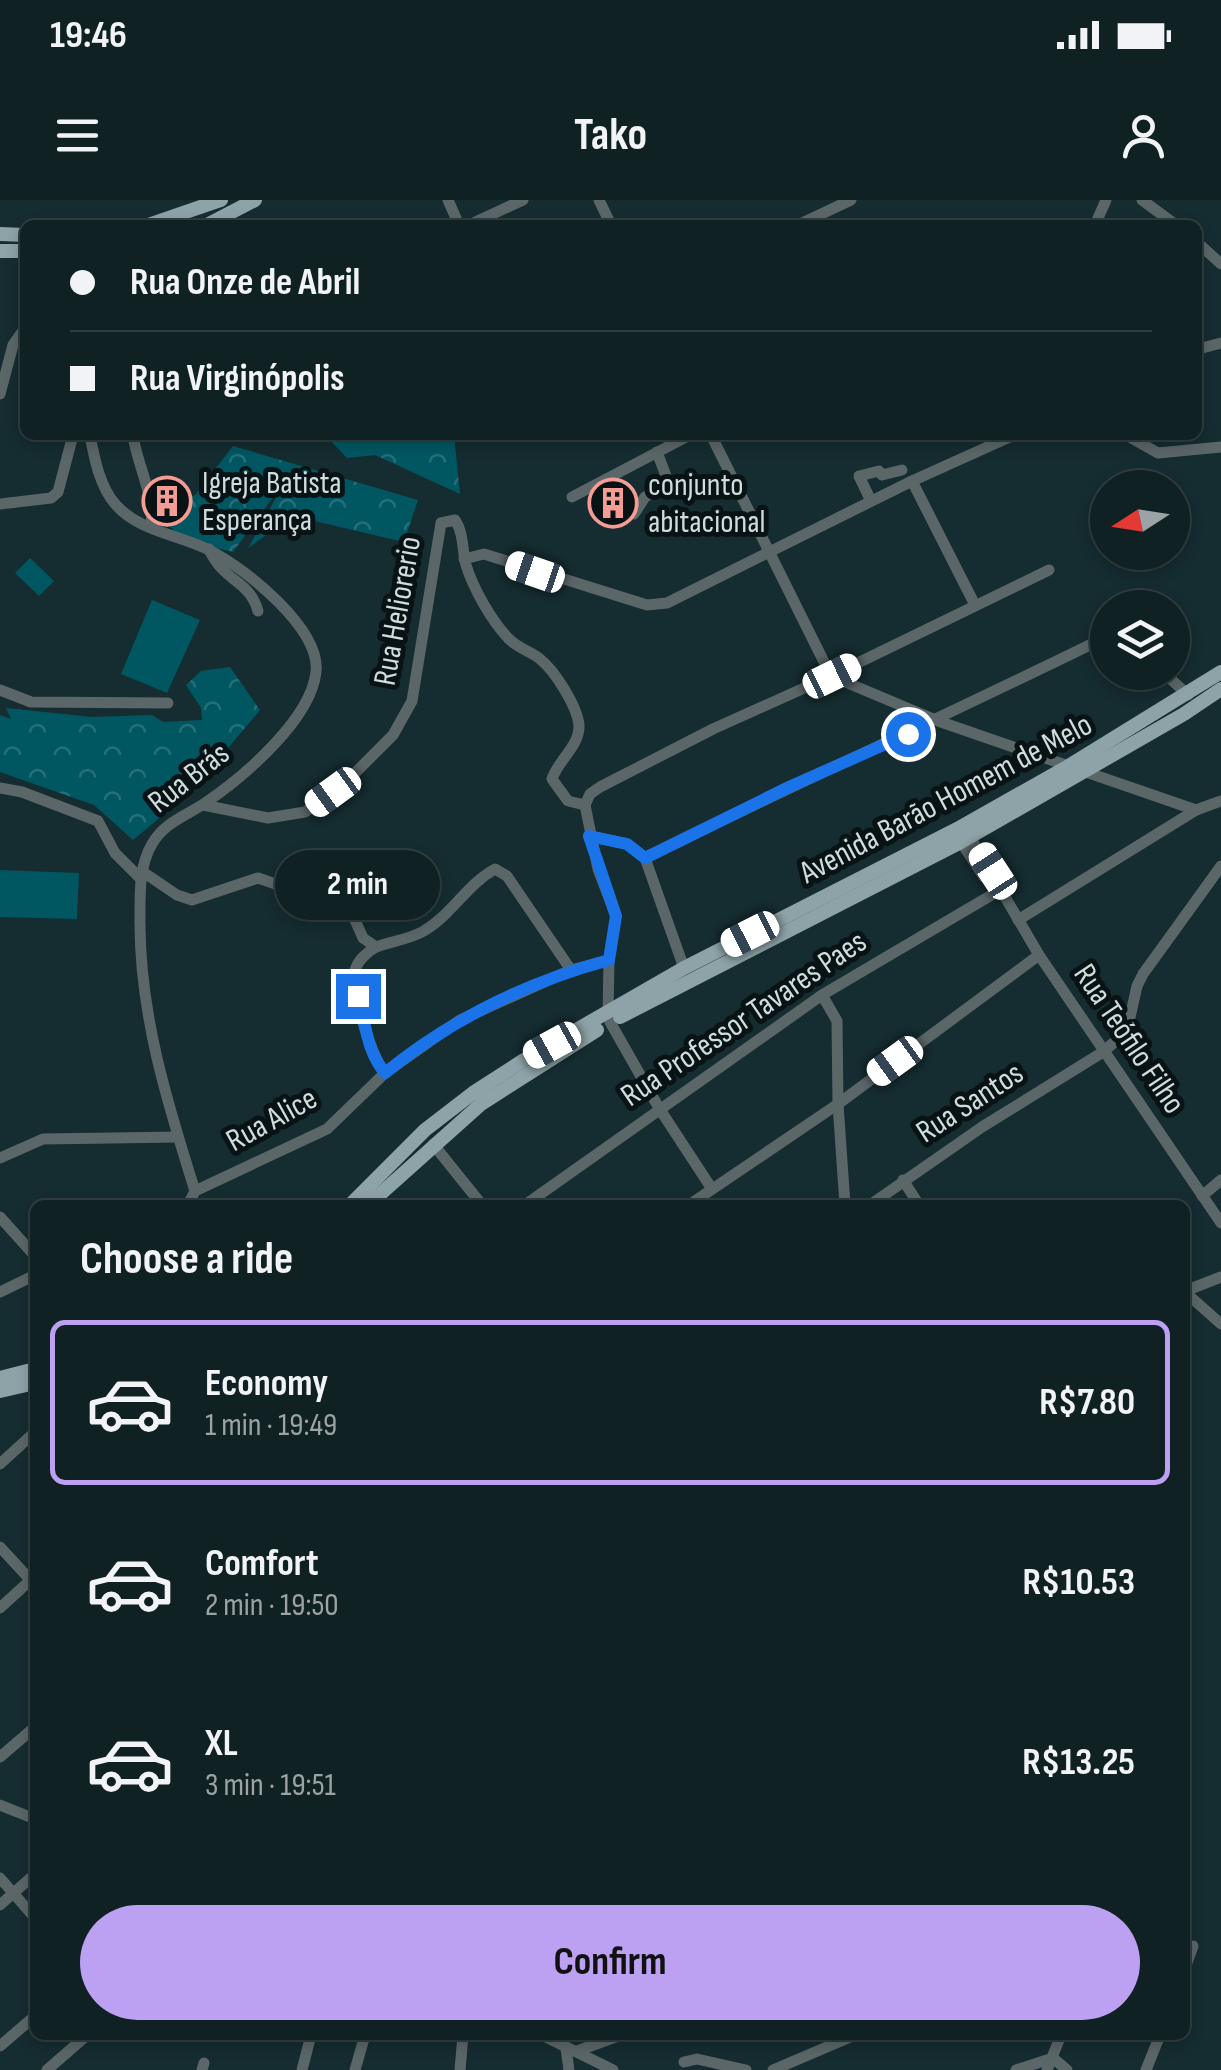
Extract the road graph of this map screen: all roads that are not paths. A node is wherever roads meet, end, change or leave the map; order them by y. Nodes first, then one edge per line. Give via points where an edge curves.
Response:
1 (255, 200) edge
2 (522, 200) edge
3 (851, 200) edge
4 (1142, 200) edge
5 (1172, 200) edge
6 (214, 202) edge
7 (1162, 212) junction
8 (162, 220) edge
9 (221, 220) edge
10 (480, 220) edge
11 (809, 220) edge
12 (1171, 220) edge
13 (1202, 247) edge
14 (1221, 264) edge
15 (20, 335) edge
16 (0, 394) edge
17 (72, 440) edge
18 (91, 440) edge
19 (134, 440) edge
20 (680, 440) edge
21 (714, 440) edge
22 (1003, 440) edge
23 (1135, 440) edge
24 (1221, 447) edge
25 (657, 452) junction
26 (902, 470) dead end
27 (912, 481) junction
28 (572, 497) dead end
29 (871, 501) junction
30 (0, 504) edge
31 (634, 514) dead end
32 (150, 528) junction
33 (209, 549) junction
34 (767, 551) junction
35 (464, 558) junction
36 (1049, 570) dead end
37 (975, 605) junction
38 (258, 611) dead end
39 (1090, 645) edge
40 (1221, 672) edge
41 (832, 676) junction
42 (1221, 688) edge
43 (0, 690) edge
44 (1183, 690) edge
45 (1188, 695) junction
46 (168, 703) dead end
47 (1184, 714) junction
48 (938, 720) junction
49 (1067, 767) junction
50 (1083, 774) junction
51 (0, 788) edge
52 (1221, 800) edge
53 (203, 805) junction
54 (585, 805) junction
55 (1196, 810) junction
56 (947, 834) junction
57 (589, 836) junction
58 (966, 839) junction
59 (645, 858) junction
60 (1221, 866) edge
61 (142, 875) junction
62 (998, 886) junction
63 (1018, 920) junction
64 (376, 947) junction
65 (1039, 955) junction
66 (609, 960) junction
67 (684, 968) junction
68 (571, 970) junction
69 (822, 994) junction
70 (609, 1018) junction
71 (1103, 1052) junction
72 (385, 1073) junction
73 (838, 1104) junction
74 (659, 1108) junction
75 (178, 1137) junction
76 (433, 1144) junction
77 (0, 1158) edge
78 (903, 1180) junction
79 (1221, 1180) edge
80 (712, 1188) junction
81 (195, 1192) junction
82 (1202, 1196) junction
83 (191, 1200) edge
84 (355, 1200) edge
85 (373, 1200) edge
86 (478, 1200) edge
87 (533, 1200) edge
88 (696, 1200) edge
89 (845, 1200) edge
90 (877, 1200) edge
91 (916, 1200) edge
92 (0, 1217) edge
93 (1221, 1223) edge
94 (30, 1250) edge
95 (30, 1277) edge
96 (1220, 1280) edge
97 (1190, 1290) edge
98 (0, 1292) edge
99 (1190, 1296) edge
100 (1221, 1324) edge
101 (30, 1371) edge
102 (0, 1378) edge
103 (30, 1384) edge
104 (0, 1391) edge
105 (30, 1437) edge
106 (0, 1464) edge
107 (0, 1547) edge
108 (30, 1577) edge
109 (30, 1584) edge
110 (0, 1608) edge
111 (30, 1731) edge
112 (0, 1757) edge
113 (0, 1805) edge
114 (30, 1817) edge
115 (0, 1878) edge
116 (30, 1879) edge
117 (13, 1894) junction
118 (0, 1904) edge
119 (30, 1913) edge
120 (1193, 1946) dead end
121 (1190, 1954) edge
122 (30, 2020) edge
123 (81, 2040) edge
124 (310, 2040) edge
125 (364, 2040) edge
126 (462, 2040) edge
127 (552, 2040) edge
128 (599, 2040) edge
129 (843, 2040) edge
130 (1059, 2040) edge
131 (1158, 2040) edge
132 (0, 2046) edge
133 (571, 2050) junction
134 (684, 2062) dead end
135 (1050, 2064) edge
136 (608, 2069) edge
137 (48, 2070) edge
138 (302, 2070) edge
139 (355, 2070) edge
140 (460, 2070) edge
141 (569, 2070) edge
142 (746, 2070) edge
143 (773, 2070) edge
144 (1016, 2070) edge
145 (1067, 2070) edge
146 (1146, 2070) edge

1 - 9 main road
2 - 10 street
3 - 11 street
4 - 7 street
5 - 7 street
6 - 8 main road
7 - 12 street
13 - 14 street
15 - 16 street
17 - 30 street via 58,492
18 - 32 street, Rua Brás via 116,505
19 - 32 street via 154,514
20 - 25 street
21 - 34 street
22 - 27 street
23 - 24 street via 1158,453
25 - 28 street
25 - 31 street via 669,484 645,497
26 - 29 street via 859,476
27 - 29 street
27 - 37 street
29 - 34 street
32 - 33 street, Rua Brás
33 - 38 street via 222,572 254,596
33 - 53 street, Rua Brás via 240,568 290,616 312,644 316,672 268,751
34 - 35 street via 678,598 647,605 484,554
34 - 41 street
35 - 53 street, Rua Heliorerio via 455,520 441,524 412,701 394,735 342,786 306,812 268,818
35 - 54 street via 509,640 542,660 569,695 579,726 552,779 568,801
36 - 37 street
37 - 41 street
39 - 48 street
40 - 45 main road, Avenida Barão Homem de Melo
41 - 48 street
41 - 54 street via 600,787
42 - 47 main road, Avenida Barão Homem de Melo
43 - 46 street via 31,702
44 - 45 street
45 - 47 main road via 1192,704
45 - 49 main road, Avenida Barão Homem de Melo
47 - 50 main road, Avenida Barão Homem de Melo
48 - 49 street
48 - 59 street
49 - 50 street
49 - 56 main road, Avenida Barão Homem de Melo
50 - 55 street
50 - 58 main road, Avenida Barão Homem de Melo
51 - 61 street via 98,822 115,853
52 - 55 street
53 - 61 street, Rua Brás via 167,826 151,846
54 - 57 street
55 - 63 street
56 - 58 street
56 - 67 main road, Avenida Barão Homem de Melo
57 - 59 street via 627,844
57 - 66 street via 616,916
58 - 62 street, Rua Teófilo Filho via 984,876
58 - 70 main road, Avenida Barão Homem de Melo
59 - 67 street
60 - 71 street via 1143,974 1127,1031
61 - 64 street via 192,900 258,878 336,899
61 - 75 street, Rua Brás via 139,967
62 - 63 street, Rua Teófilo Filho
62 - 69 street, Rua Professor Tavares Paes
63 - 65 street, Rua Teófilo Filho
64 - 68 street via 421,933 495,869 507,876
64 - 72 street via 366,953 354,981 366,1040
65 - 71 street, Rua Teófilo Filho
65 - 73 street
66 - 68 street, Rua Alice
66 - 70 street
67 - 70 main road, Avenida Barão Homem de Melo
68 - 72 street, Rua Alice via 460,1020
69 - 73 street via 838,1020
69 - 74 street, Rua Professor Tavares Paes
70 - 74 street
70 - 76 main road, Avenida Barão Homem de Melo
70 - 84 main road, Avenida Barão Homem de Melo via 473,1093
71 - 78 street, Rua Santos
71 - 82 street, Rua Teófilo Filho
72 - 81 street, Rua Alice via 327,1129
73 - 80 street
73 - 89 street
74 - 80 street
74 - 87 street, Rua Professor Tavares Paes
75 - 77 street via 43,1139
75 - 81 street, Rua Brás
76 - 85 main road, Avenida Barão Homem de Melo
76 - 86 street
78 - 90 street, Rua Santos
78 - 91 street
79 - 82 street
80 - 88 street
81 - 83 street
82 - 93 street, Rua Teófilo Filho
92 - 94 street
95 - 98 street
96 - 97 street
99 - 100 street
101 - 102 main road
103 - 104 main road
105 - 106 street
107 - 108 street
109 - 110 street
111 - 112 street
113 - 114 street
115 - 117 street
116 - 117 street
117 - 118 street
117 - 119 street
120 - 121 street
122 - 132 street
123 - 137 street
124 - 138 street
125 - 139 street
126 - 140 street
127 - 133 street
128 - 133 street
129 - 143 street
130 - 135 street
131 - 146 street
133 - 136 street
133 - 141 street
134 - 142 street
135 - 144 street
135 - 145 street

